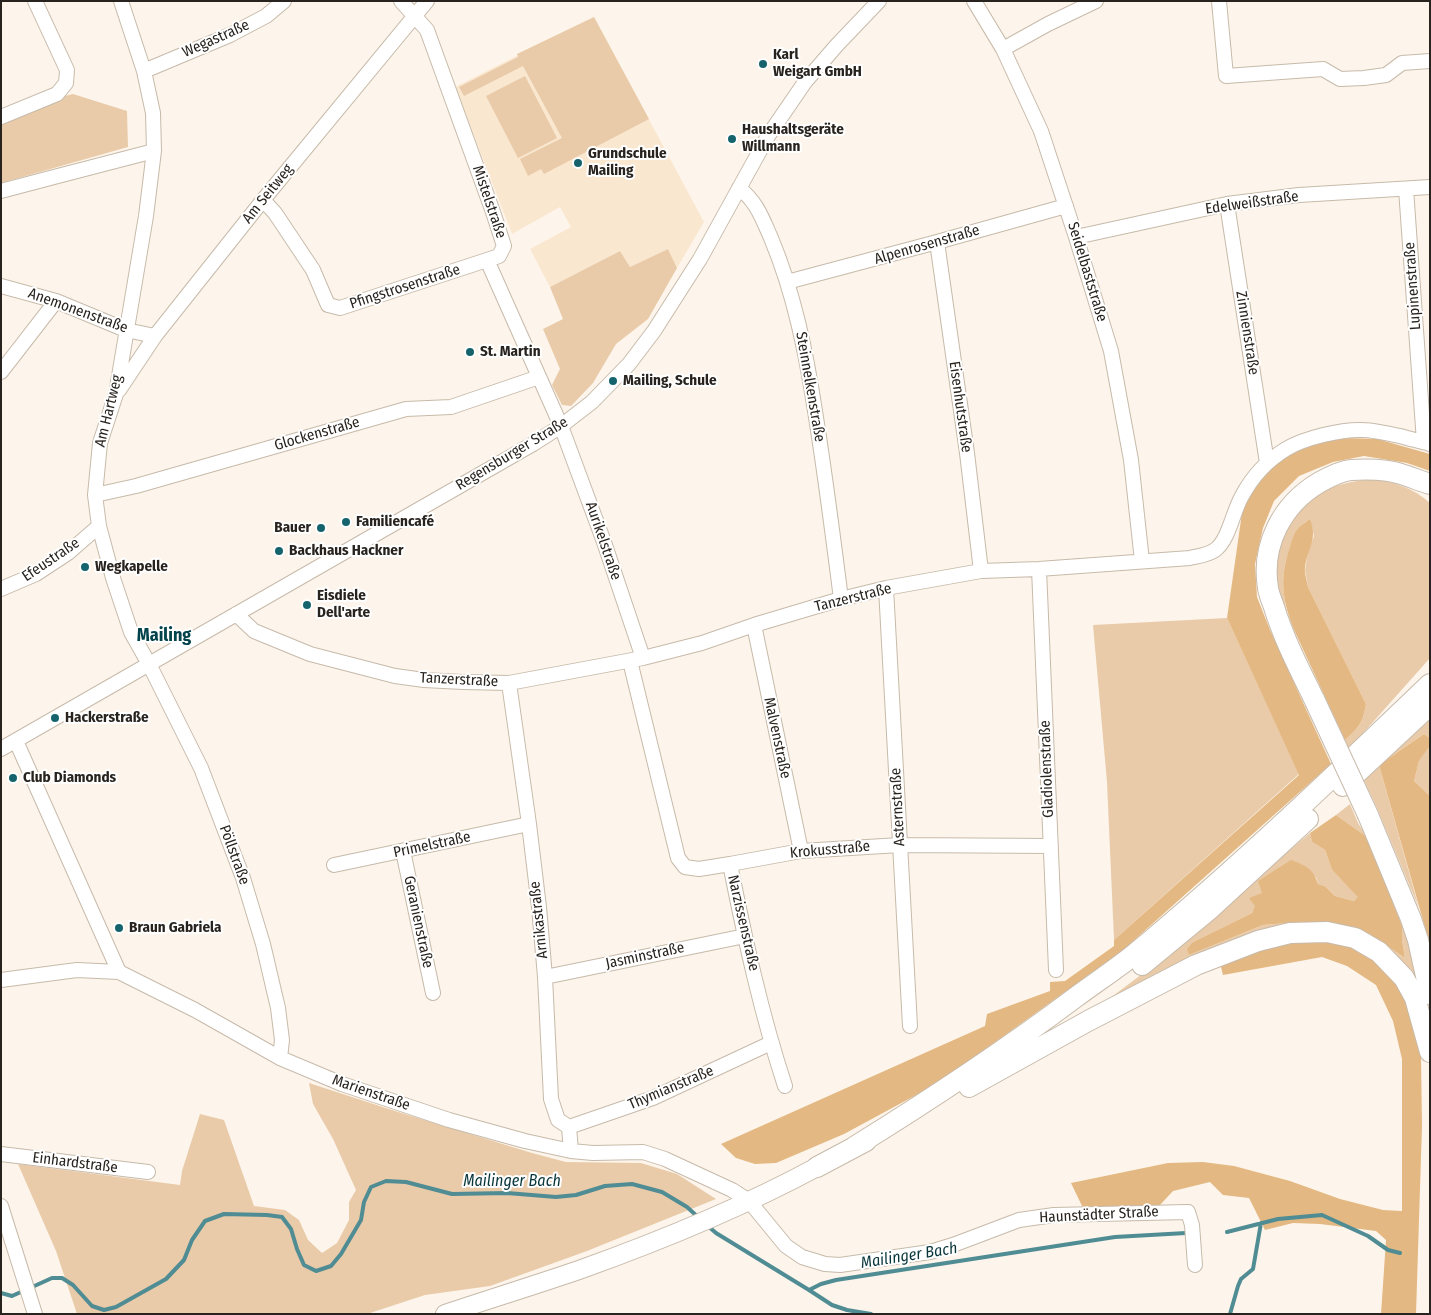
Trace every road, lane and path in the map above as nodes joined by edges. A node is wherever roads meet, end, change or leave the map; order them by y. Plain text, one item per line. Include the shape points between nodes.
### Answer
1 (35, 1) edge
2 (120, 1) edge
3 (263, 1) edge
4 (284, 1) edge
5 (401, 1) edge
6 (428, 1) edge
7 (974, 1) edge
8 (1096, 1) edge
9 (1219, 1) edge
10 (876, 2) edge
11 (266, 16) junction
12 (414, 17) junction
13 (1003, 49) junction
14 (1430, 61) edge
15 (144, 71) junction
16 (1, 117) edge
17 (154, 151) junction
18 (739, 188) junction
19 (1430, 188) edge
20 (1406, 189) junction
21 (1, 191) edge
22 (263, 200) junction
23 (1227, 204) junction
24 (1066, 206) junction
25 (1076, 236) junction
26 (937, 242) junction
27 (487, 260) junction
28 (787, 282) junction
29 (1, 286) edge
30 (56, 301) junction
31 (126, 330) junction
32 (155, 336) junction
33 (1, 372) edge
34 (539, 377) junction
35 (116, 394) junction
36 (561, 426) junction
37 (1427, 443) edge
38 (1268, 463) junction
39 (1425, 485) edge
40 (95, 494) junction
41 (99, 526) junction
42 (1142, 561) junction
43 (1039, 569) junction
44 (981, 571) junction
45 (886, 588) junction
46 (1, 590) edge
47 (841, 599) junction
48 (236, 614) junction
49 (754, 625) junction
50 (636, 660) junction
51 (149, 664) junction
52 (1430, 674) edge
53 (508, 683) junction
54 (1430, 684) edge
55 (1408, 704) junction
56 (1430, 706) edge
57 (16, 741) junction
58 (1, 749) edge
59 (529, 824) junction
60 (900, 845) junction
61 (1051, 846) junction
62 (403, 851) junction
63 (800, 851) junction
64 (730, 864) junction
65 (334, 865) dead end
66 (745, 936) junction
67 (1056, 970) dead end
68 (119, 972) junction
69 (545, 977) junction
70 (1, 980) edge
71 (433, 992) dead end
72 (1430, 994) edge
73 (910, 1026) dead end
74 (771, 1043) junction
75 (1430, 1052) edge
76 (280, 1058) junction
77 (978, 1083) junction
78 (785, 1086) dead end
79 (569, 1127) junction
80 (854, 1147) junction
81 (571, 1151) junction
82 (1, 1154) edge
83 (817, 1167) joint
84 (148, 1172) dead end
85 (748, 1201) junction
86 (1, 1206) edge
87 (1195, 1265) dead end
88 (35, 1312) edge
89 (445, 1314) edge

1 - 16 street via 67,70 66,83 57,94
2 - 15 street, Am Hartweg
3 - 11 street
4 - 11 street, Wegastraße
5 - 12 street, Mistelstraße
6 - 12 street, Am Seitweg
7 - 13 street, Seidelbaststraße
8 - 13 street
9 - 14 street via 1226,76 1323,69 1340,79 1364,78 1386,75 1402,63
10 - 18 street, Regensburger Straße via 805,82 768,136
11 - 15 street, Wegastraße via 230,35
12 - 22 street, Am Seitweg
12 - 27 street, Mistelstraße via 427,30 504,246 499,256
13 - 24 street, Seidelbaststraße via 1041,131
15 - 17 street, Am Hartweg via 153,113
17 - 21 street
17 - 31 street, Am Hartweg
18 - 28 street, Steinnelkenstraße via 757,207
18 - 36 street, Regensburger Straße via 700,259 654,331 629,364 592,402
19 - 20 street, Edelweißstraße
20 - 23 street, Edelweißstraße via 1300,195
20 - 37 street, Lupinenstraße
22 - 27 street, Pfingstrosenstraße via 313,270 328,306 340,308
22 - 32 street, Am Seitweg
23 - 25 street, Edelweißstraße
23 - 38 street, Zinnienstraße
24 - 25 street, Seidelbaststraße
24 - 26 street, Alpenrosenstraße
25 - 42 street, Seidelbaststraße via 1111,351 1131,460
26 - 28 street, Alpenrosenstraße
26 - 44 street, Eisenhutstraße
27 - 34 street, Mistelstraße
28 - 47 street, Steinnelkenstraße via 806,353
29 - 30 street, Anemonenstraße
30 - 31 street, Anemonenstraße
30 - 33 street
31 - 32 street, Anemonenstraße
31 - 35 street, Am Hartweg
32 - 35 street, Am Seitweg
34 - 36 street, Mistelstraße
34 - 40 street, Glockenstraße via 451,407 406,409 136,486
35 - 40 street, Am Hartweg via 100,443
36 - 48 street, Regensburger Straße
36 - 50 street, Aurikelstraße via 604,542
37 - 38 street, Tanzerstraße via 1387,433 1343,431 1287,448
38 - 42 street, Tanzerstraße via 1241,496 1225,538 1216,549 1190,558
39 - 72 highway, bridge via 1399,473 1350,470 1338,473 1300,496 1279,522 1270,540 1266,562 1268,589 1281,631 1368,815 1411,919
40 - 41 street, Am Hartweg
41 - 46 street, Efeustraße via 68,553 36,574
41 - 51 street, Am Hartweg via 130,632
42 - 43 street, Tanzerstraße
43 - 44 street, Tanzerstraße
43 - 61 street, Gladiolenstraße
44 - 45 street, Tanzerstraße
45 - 47 street, Tanzerstraße
45 - 60 street, Asternstraße
47 - 49 street, Tanzerstraße
48 - 51 street, Regensburger Straße
48 - 53 street, Tanzerstraße via 254,631 310,654 396,676
49 - 50 street, Tanzerstraße
49 - 63 street, Malvenstraße
50 - 53 street, Tanzerstraße
50 - 64 street, Narzissenstraße via 678,858 685,866 699,868
51 - 57 street, Regensburger Straße
51 - 76 street, Pöllstraße via 201,768 243,878 278,1008 282,1040
52 - 55 highway
53 - 59 street, Arnikastraße
54 - 55 highway
55 - 80 highway via 1313,796 1136,953 973,1071
56 - 77 highway via 1210,909 1066,1022
57 - 58 street, Regensburger Straße
57 - 68 street
59 - 62 street, Primelstraße
59 - 69 street, Arnikastraße
60 - 61 street, Krokusstraße
60 - 63 street, Krokusstraße
60 - 73 street, Asternstraße
61 - 67 street, Gladiolenstraße
62 - 65 street, Primelstraße
62 - 71 street, Geranienstraße
63 - 64 street, Krokusstraße
64 - 66 street, Narzissenstraße
66 - 69 street, Jasminstraße
66 - 74 street, Narzissenstraße
68 - 70 street, Marienstraße via 76,970
68 - 76 street, Marienstraße
69 - 79 street, Arnikastraße via 551,1099 558,1120
74 - 78 street, Narzissenstraße
74 - 79 street, Thymianstraße via 652,1098
75 - 77 highway via 1415,998 1404,978 1379,952 1354,938 1327,932 1290,933 1258,941 1196,965
76 - 81 street, Marienstraße via 342,1084 449,1120
77 - 80 highway
79 - 81 street
80 - 83 highway
81 - 85 street, Marienstraße via 644,1152 724,1186
82 - 84 street, Einhardstraße
83 - 85 main road
85 - 87 street, Haunstädter Straße via 786,1246 802,1257 824,1264 840,1265 930,1252 1019,1220 1054,1215 1188,1212
85 - 89 main road via 579,1270
86 - 88 street

